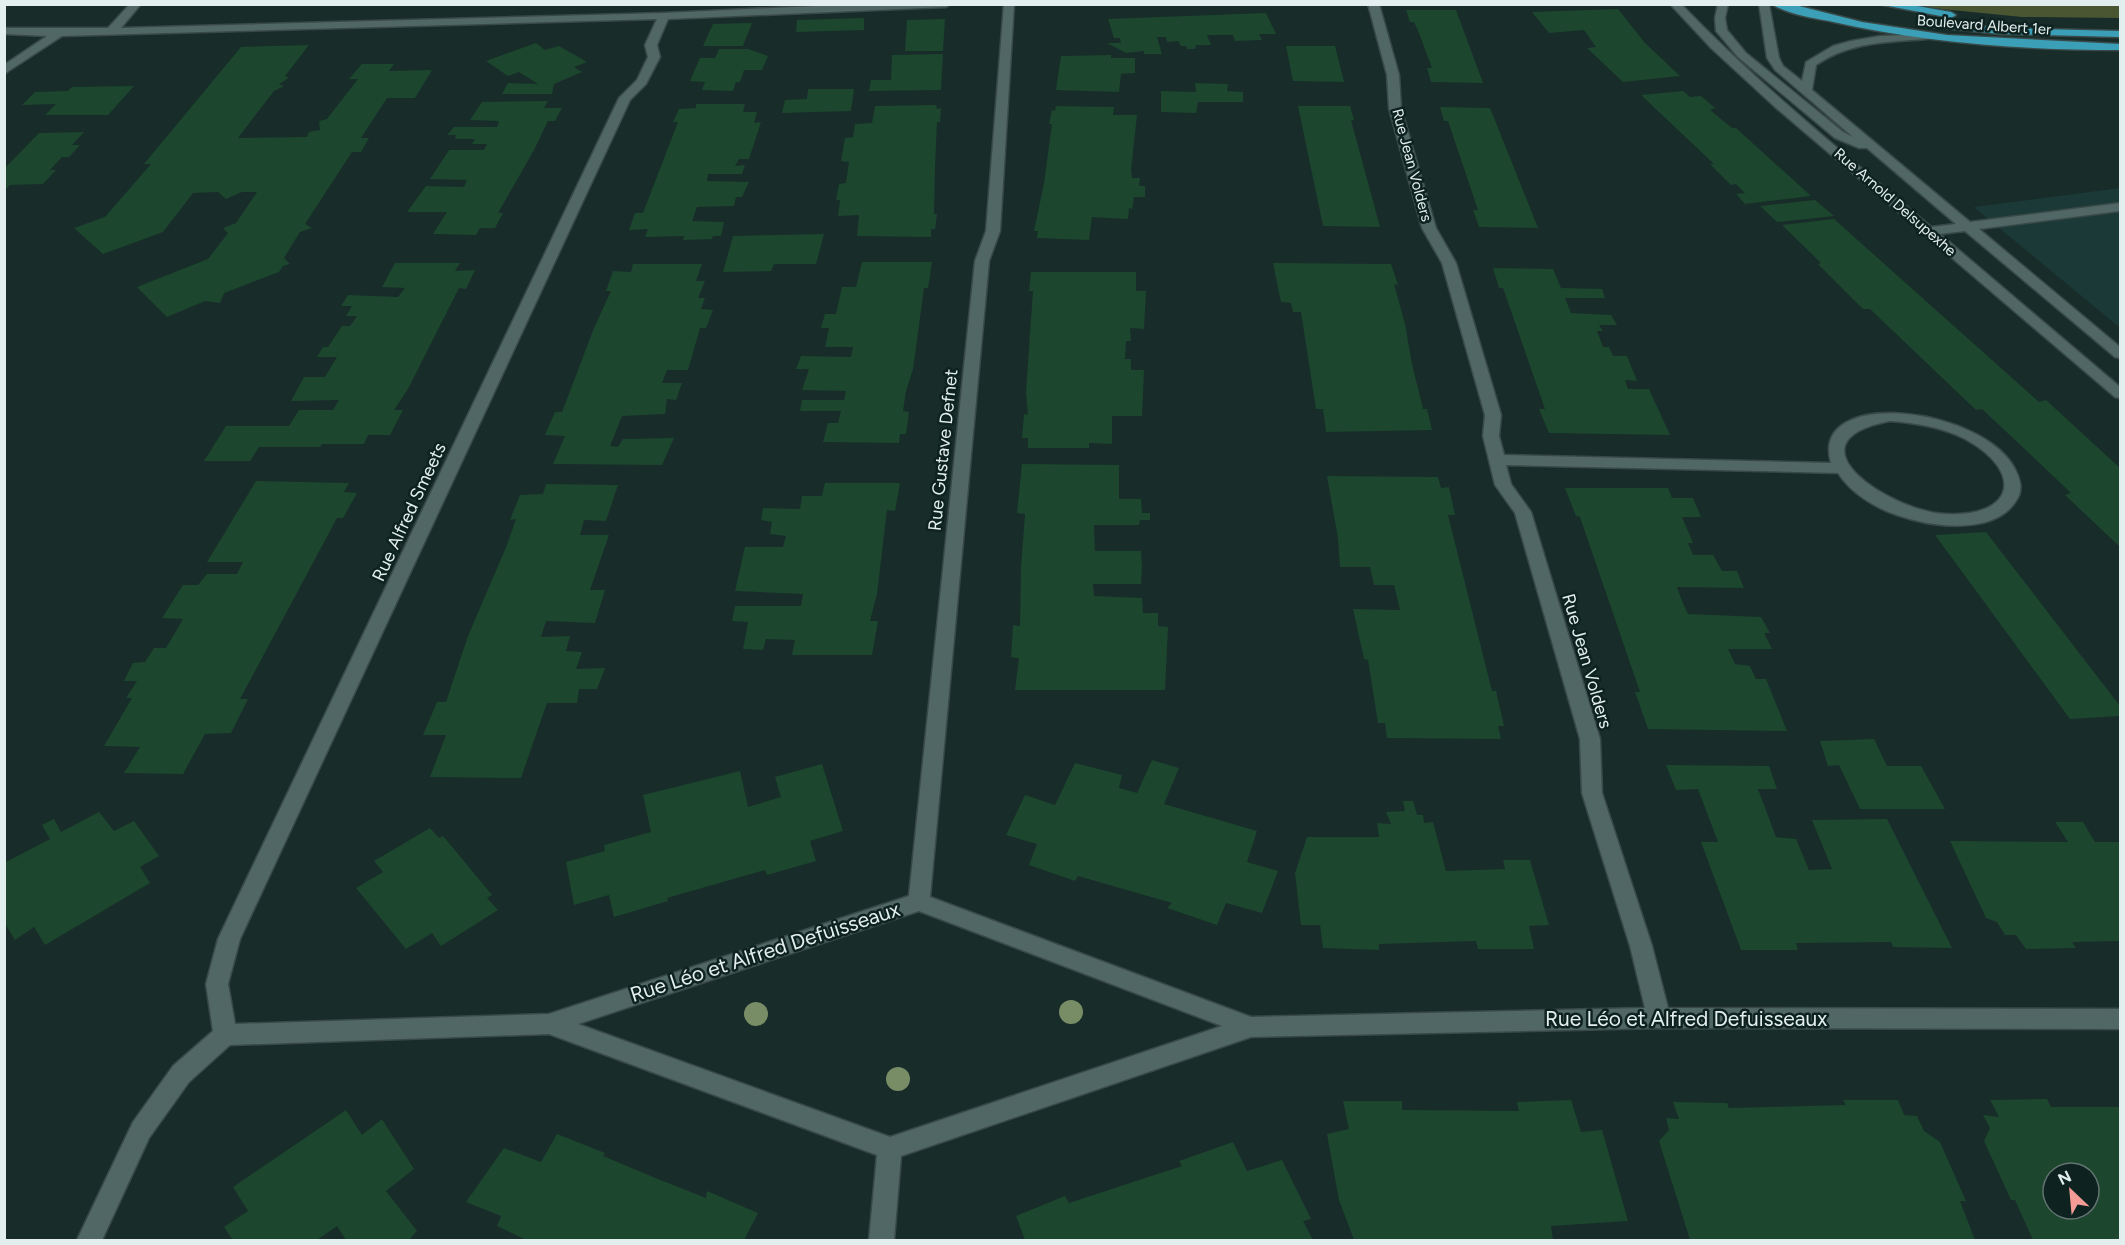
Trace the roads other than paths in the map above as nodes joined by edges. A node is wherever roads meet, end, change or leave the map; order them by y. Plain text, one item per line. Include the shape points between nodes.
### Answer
1 (136, 4) edge
2 (946, 4) edge
3 (1009, 4) edge
4 (1373, 4) edge
5 (1675, 4) edge
6 (1723, 4) edge
7 (1764, 4) edge
8 (1777, 4) edge
9 (1822, 4) edge
10 (1883, 4) edge
11 (664, 16) junction
12 (2121, 25) edge
13 (4, 31) edge
14 (111, 31) junction
15 (59, 33) junction
16 (2121, 34) edge
17 (1927, 36) junction
18 (2121, 48) edge
19 (4, 71) edge
20 (1806, 91) junction
21 (1879, 151) junction
22 (2121, 207) edge
23 (1968, 227) junction
24 (1929, 231) junction
25 (2121, 354) edge
26 (2121, 394) edge
27 (1498, 460) junction
28 (1841, 468) junction
29 (919, 902) junction
30 (1659, 1018) junction
31 (2121, 1018) edge
32 (549, 1024) junction
33 (1251, 1027) junction
34 (225, 1035) junction
35 (890, 1148) junction
36 (89, 1240) edge
37 (882, 1240) edge

1 - 14 street
2 - 11 street
3 - 29 street, Rue Gustave Defnet via 993,231 982,261
4 - 27 street, Rue Jean Volders via 1393,75 1395,108 1429,228 1449,263 1493,415 1491,436
5 - 24 street, Rue Arnold Delsupexhe via 1740,69
6 - 21 street via 1719,18 1722,31 1742,56 1839,135
7 - 20 street, Rue Arnold Delsupexhe via 1773,58
8 - 17 main road, Boulevard Albert 1er via 1870,27
9 - 16 main road, Boulevard Albert 1er via 1938,26
10 - 12 main road via 1980,19
11 - 14 street
11 - 34 street, Rue Alfred Smeets via 651,45 654,57 650,66 642,82 625,98 229,939 217,984
13 - 15 street
14 - 15 street
15 - 19 street
17 - 18 main road, Boulevard Albert 1er via 1986,43
17 - 20 street via 1845,45 1825,52 1810,64
20 - 21 street, Rue Arnold Delsupexhe
21 - 23 street, Rue Arnold Delsupexhe
22 - 23 street
23 - 24 street
23 - 25 street, Rue Arnold Delsupexhe
24 - 26 street, Rue Arnold Delsupexhe
27 - 28 street
27 - 30 street, Rue Jean Volders via 1503,485 1523,512 1590,739 1592,793 1641,946
28 - 28 street via 1858,486 1882,502 1912,514 1943,520 1972,520 1995,513 2010,502 2014,485 2007,467 1991,450 1970,436 1917,418 1867,418 1849,426 1839,437 1835,452
29 - 32 street, Rue Léo et Alfred Defuisseaux
29 - 33 street, Rue Léo et Alfred Defuisseaux
30 - 31 street, Rue Léo et Alfred Defuisseaux
30 - 33 street, Rue Léo et Alfred Defuisseaux
32 - 34 street, Rue Léo et Alfred Defuisseaux
32 - 35 street, Rue Léo et Alfred Defuisseaux
33 - 35 street, Rue Léo et Alfred Defuisseaux
34 - 36 street via 181,1074 141,1130
35 - 37 street

